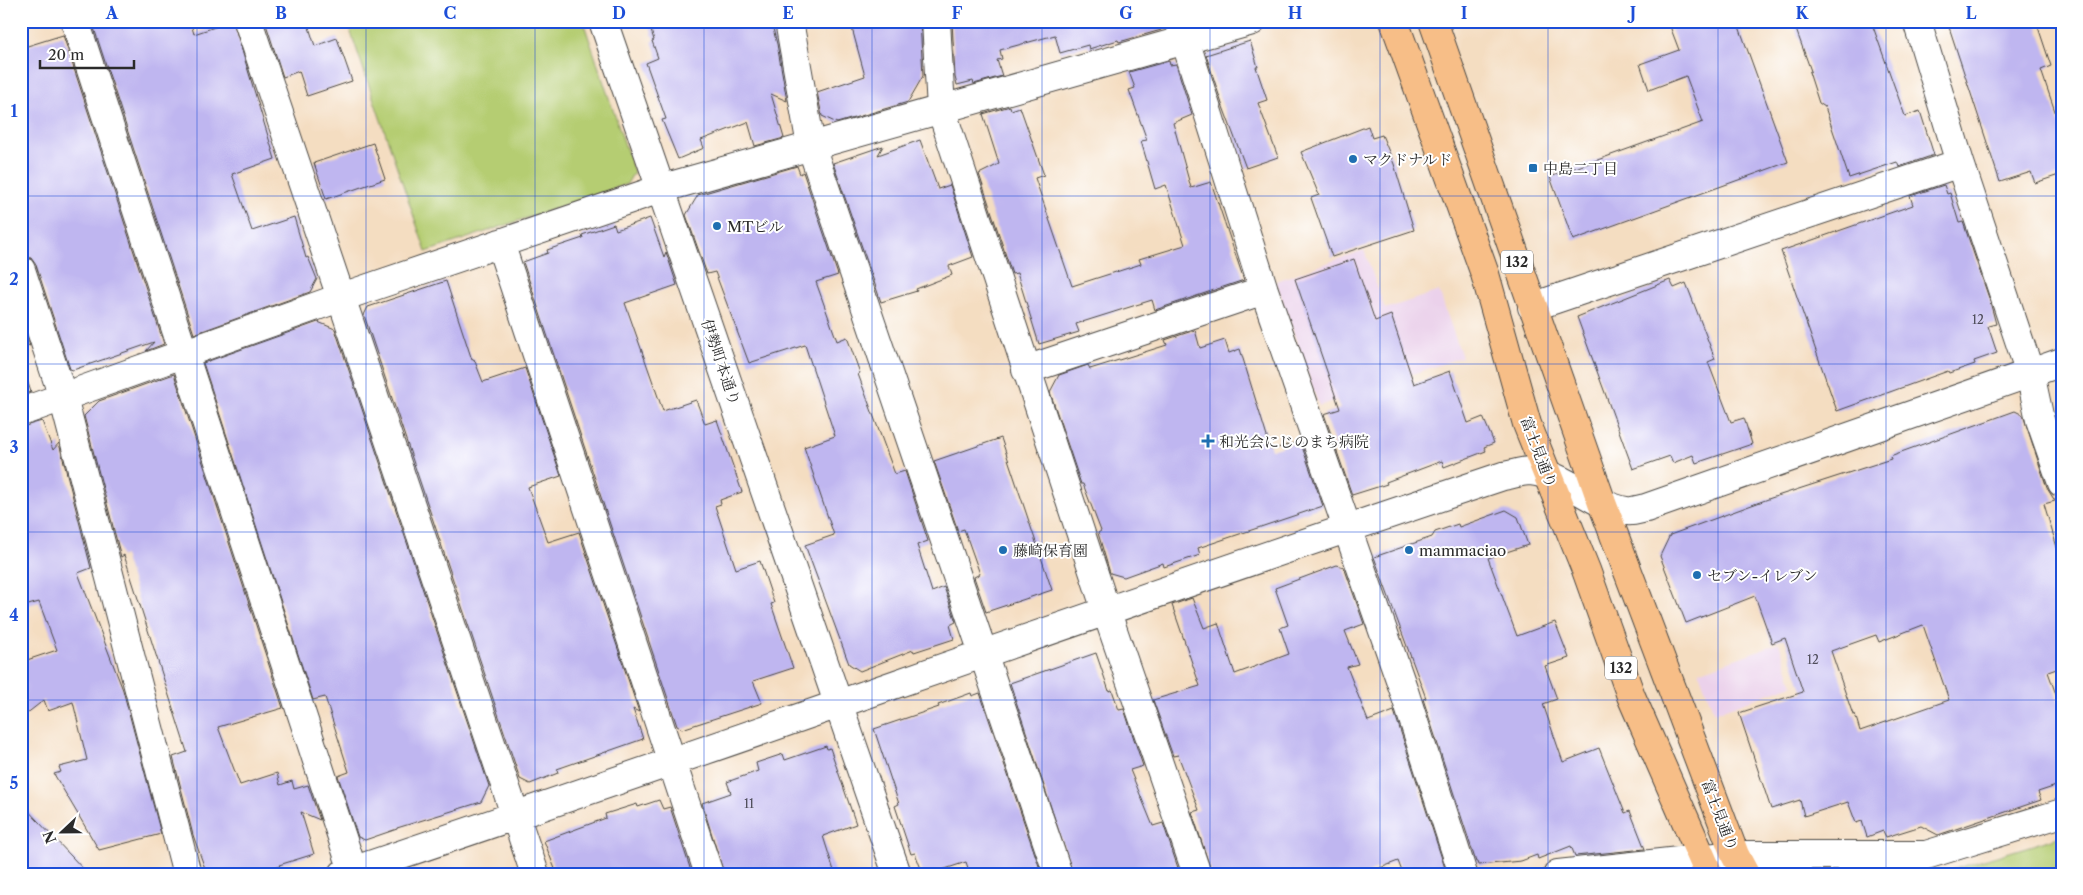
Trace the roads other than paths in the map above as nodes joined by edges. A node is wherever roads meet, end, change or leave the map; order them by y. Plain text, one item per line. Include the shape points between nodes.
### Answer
1 (75, 21) edge
2 (248, 21) edge
3 (603, 21) edge
4 (789, 21) edge
5 (936, 21) edge
6 (1252, 21) edge
7 (1394, 21) edge
8 (1433, 21) edge
9 (1917, 21) edge
10 (1182, 31) edge
11 (941, 109) junction
12 (810, 146) junction
13 (1960, 163) junction
14 (660, 189) junction
15 (500, 243) junction
16 (21, 270) edge
17 (1264, 290) junction
18 (342, 297) junction
19 (1532, 307) junction
20 (184, 354) junction
21 (2062, 362) edge
22 (1026, 370) junction
23 (2030, 373) junction
24 (63, 397) junction
25 (21, 412) edge
26 (1548, 476) junction
27 (2062, 483) edge
28 (1602, 503) junction
29 (1347, 528) junction
30 (1106, 610) junction
31 (983, 653) junction
32 (839, 703) junction
33 (671, 762) junction
34 (2062, 813) edge
35 (516, 816) junction
36 (1740, 864) edge
37 (1705, 865) edge
38 (350, 873) edge
39 (187, 874) edge
40 (536, 874) edge
41 (708, 874) edge
42 (897, 874) edge
43 (1058, 874) edge
44 (1197, 874) edge
45 (1463, 874) edge
46 (1558, 874) edge

1 - 20 street
2 - 18 street
3 - 14 street, 伊勢町本通り
4 - 12 street
5 - 11 street
6 - 10 street
7 - 26 highway, 富士見通り / 132 via 1485,274 1527,424
8 - 19 highway, 富士見通り / 132
9 - 13 street
10 - 11 street
10 - 17 street
11 - 12 street
11 - 22 street
12 - 14 street
12 - 31 street
13 - 19 street
13 - 23 street
14 - 15 street
14 - 32 street, 伊勢町本通り
15 - 18 street
15 - 33 street
16 - 24 street
17 - 22 street
17 - 29 street
18 - 20 street
18 - 35 street
19 - 28 highway, 富士見通り / 132
20 - 24 street
20 - 38 street
21 - 23 street
22 - 30 street
23 - 27 street via 2040,420
23 - 28 street via 1646,508 1628,512
24 - 25 street
24 - 39 street
26 - 28 street via 1579,488
26 - 29 street via 1530,471 1503,476
26 - 37 highway, 富士見通り / 132 via 1631,696
28 - 36 highway, 富士見通り / 132
29 - 30 street
29 - 45 street
30 - 31 street
30 - 44 street
31 - 32 street
31 - 43 street
32 - 33 street
32 - 42 street, 伊勢町本通り
33 - 35 street
33 - 41 street
34 - 36 street via 1926,856
35 - 38 street
35 - 40 street
36 - 37 street
37 - 46 street

